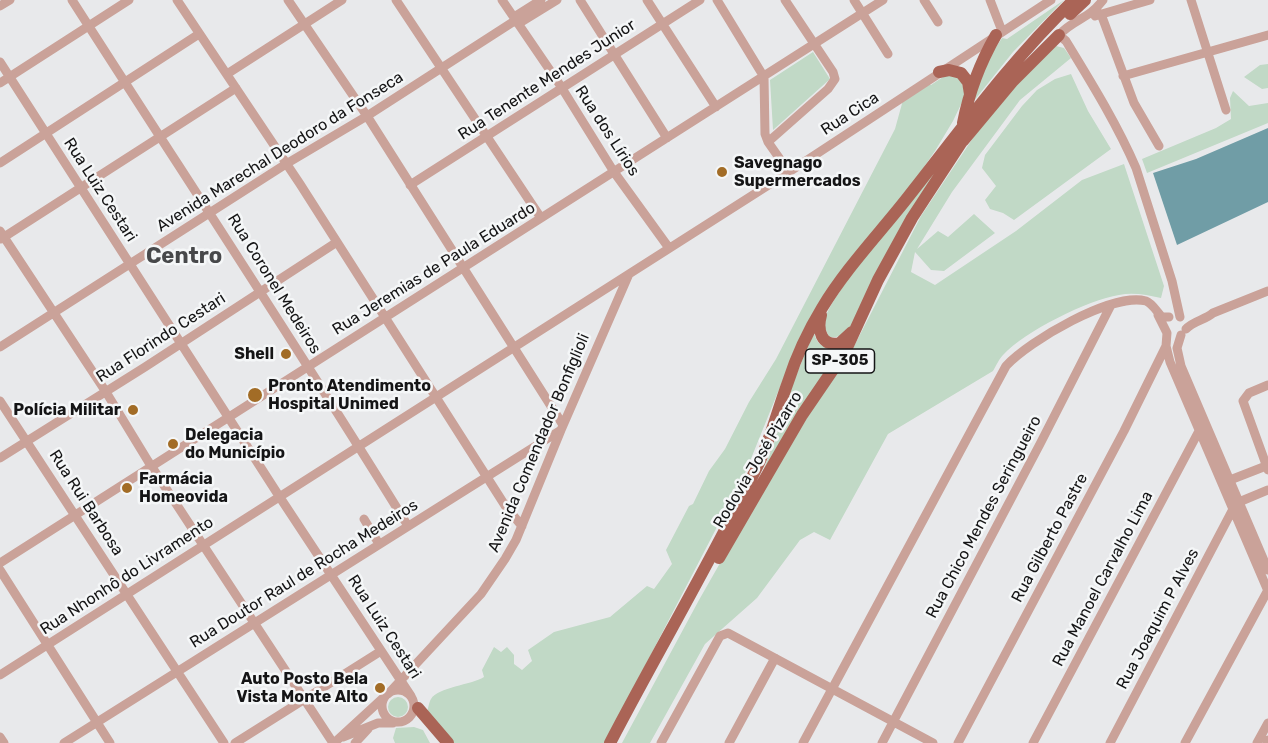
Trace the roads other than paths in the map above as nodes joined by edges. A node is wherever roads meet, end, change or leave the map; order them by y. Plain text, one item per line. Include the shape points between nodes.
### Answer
1 (10, 0) edge
2 (72, 0) edge
3 (129, 0) edge
4 (177, 0) edge
5 (288, 0) edge
6 (342, 0) edge
7 (396, 0) edge
8 (502, 0) edge
9 (541, 0) edge
10 (557, 0) edge
11 (580, 0) edge
12 (647, 0) edge
13 (700, 0) edge
14 (717, 0) edge
15 (785, 0) edge
16 (854, 0) edge
17 (883, 0) edge
18 (924, 0) edge
19 (990, 0) edge
20 (1051, 0) edge
21 (1074, 0) edge
22 (1085, 0) edge
23 (1150, 0) edge
24 (1191, 0) edge
25 (1128, 2) edge
26 (0, 6) edge
27 (1100, 7) edge
28 (862, 13) junction
29 (516, 20) junction
30 (938, 22) dead end
31 (663, 23) junction
32 (304, 24) junction
33 (89, 26) junction
34 (999, 33) junction
35 (199, 34) junction
36 (1059, 35) junction
37 (1268, 35) edge
38 (814, 44) junction
39 (1209, 52) junction
40 (615, 54) junction
41 (888, 54) dead end
42 (0, 62) edge
43 (442, 68) junction
44 (939, 72) junction
45 (227, 74) junction
46 (1123, 76) junction
47 (10, 77) junction
48 (764, 77) junction
49 (125, 82) junction
50 (0, 83) edge
51 (236, 88) junction
52 (562, 88) junction
53 (970, 96) junction
54 (716, 107) junction
55 (1226, 110) dead end
56 (367, 116) junction
57 (46, 133) junction
58 (486, 136) junction
59 (959, 136) junction
60 (159, 137) junction
61 (667, 138) junction
62 (768, 142) junction
63 (1159, 146) dead end
64 (0, 163) edge
65 (286, 164) junction
66 (614, 172) junction
67 (789, 172) junction
68 (410, 185) junction
69 (81, 187) junction
70 (210, 212) junction
71 (541, 218) junction
72 (1, 236) edge
73 (337, 242) junction
74 (669, 248) junction
75 (130, 263) junction
76 (463, 268) junction
77 (629, 274) junction
78 (619, 280) junction
79 (261, 291) junction
80 (1268, 291) edge
81 (1111, 304) junction
82 (615, 305) junction
83 (823, 308) junction
84 (53, 313) junction
85 (384, 318) junction
86 (861, 320) junction
87 (1175, 324) junction
88 (182, 343) junction
89 (1166, 346) junction
90 (0, 347) edge
91 (513, 348) junction
92 (308, 367) junction
93 (1268, 385) edge
94 (106, 392) junction
95 (435, 397) junction
96 (0, 401) edge
97 (229, 417) junction
98 (562, 428) junction
99 (1200, 429) junction
100 (27, 441) junction
101 (358, 446) junction
102 (0, 458) edge
103 (151, 466) junction
104 (1267, 468) edge
105 (487, 476) junction
106 (1230, 480) junction
107 (1268, 490) edge
108 (279, 496) junction
109 (1236, 506) junction
110 (75, 515) junction
111 (364, 519) dead end
112 (408, 526) junction
113 (522, 526) junction
114 (379, 544) junction
115 (203, 545) junction
116 (0, 563) edge
117 (0, 570) edge
118 (1268, 570) edge
119 (331, 574) junction
120 (1268, 590) edge
121 (127, 594) junction
122 (254, 623) junction
123 (48, 644) junction
124 (381, 651) junction
125 (775, 658) junction
126 (178, 671) junction
127 (0, 675) edge
128 (401, 680) junction
129 (832, 688) junction
130 (386, 695) junction
131 (304, 699) junction
132 (414, 701) junction
133 (97, 722) junction
134 (399, 722) junction
135 (893, 722) junction
136 (1268, 723) edge
137 (428, 725) junction
138 (370, 726) junction
139 (0, 737) edge
140 (335, 742) edge
141 (4, 743) edge
142 (64, 743) edge
143 (110, 743) edge
144 (224, 743) edge
145 (235, 743) edge
146 (356, 743) edge
147 (439, 743) edge
148 (448, 743) edge
149 (610, 743) edge
150 (617, 743) edge
151 (662, 743) edge
152 (729, 743) edge
153 (803, 743) edge
154 (882, 743) edge
155 (933, 743) edge
156 (958, 743) edge
157 (1033, 743) edge
158 (1110, 743) edge
159 (1185, 743) edge
160 (1257, 743) edge

1 - 26 street
2 - 33 street, Rua Coronel Medeiros
3 - 33 street
4 - 35 street
5 - 32 street
6 - 32 street
7 - 43 street
8 - 29 street, Rua dos Lírios
9 - 29 street, Avenida Marechal Deodoro da Fonseca
10 - 29 street, Avenida Marechal Deodoro da Fonseca
11 - 40 street
12 - 31 street
13 - 31 street, Rua Tenente Mendes Junior
14 - 48 street
15 - 38 street
16 - 28 street
17 - 28 street, Rua Jeremias de Paula Eduardo
18 - 30 street
19 - 34 street
20 - 34 street, Rua Cica
21 - 59 main road, Rodovia José Pizarro via 1028,48
22 - 59 main road, Rodovia José Pizarro / SP-305
23 - 25 street
24 - 39 street
25 - 27 street
27 - 36 street via 1071,23
27 - 46 street
28 - 38 street, Rua Jeremias de Paula Eduardo
28 - 41 street
29 - 43 street, Avenida Marechal Deodoro da Fonseca
29 - 52 street, Rua dos Lírios
31 - 40 street, Rua Tenente Mendes Junior
31 - 54 street
32 - 45 street
32 - 56 street
33 - 47 street
33 - 49 street, Rua Coronel Medeiros
34 - 44 street, Rua Cica
34 - 53 main road via 981,62
35 - 45 street
35 - 49 street
36 - 59 main road
36 - 87 street via 1128,150 1178,306
37 - 39 street
38 - 48 street, Rua Jeremias de Paula Eduardo
38 - 62 street via 835,79
39 - 46 street
39 - 55 street
40 - 52 street, Rua Tenente Mendes Junior
40 - 61 street
42 - 47 street, Rua Luiz Cestari
43 - 56 street, Avenida Marechal Deodoro da Fonseca
43 - 58 street
44 - 53 main road via 962,73
44 - 67 street, Rua Cica
45 - 51 street
46 - 63 street
47 - 50 street
47 - 57 street, Rua Luiz Cestari
48 - 54 street, Rua Jeremias de Paula Eduardo
48 - 62 street
49 - 57 street
49 - 60 street, Rua Coronel Medeiros
51 - 60 street
51 - 65 street
52 - 58 street, Rua Tenente Mendes Junior
52 - 66 street, Rua dos Lírios
53 - 59 main road
54 - 61 street, Rua Jeremias de Paula Eduardo
56 - 65 street, Avenida Marechal Deodoro da Fonseca
56 - 68 street
57 - 64 street
57 - 69 street, Rua Luiz Cestari
58 - 68 street, Rua Tenente Mendes Junior
58 - 71 street
59 - 83 main road, Rodovia José Pizarro / SP-305 via 847,271
59 - 86 main road, Rodovia José Pizarro / SP-305 via 878,280
60 - 69 street
60 - 70 street, Rua Coronel Medeiros
61 - 66 street, Rua Jeremias de Paula Eduardo
62 - 67 street
65 - 70 street, Avenida Marechal Deodoro da Fonseca
65 - 73 street
66 - 71 street, Rua Jeremias de Paula Eduardo
66 - 74 street, Rua dos Lírios
67 - 74 street, Rua Cica
68 - 76 street
69 - 72 street
69 - 75 street, Rua Luiz Cestari
70 - 75 street, Avenida Marechal Deodoro da Fonseca
70 - 79 street, Rua Coronel Medeiros
71 - 76 street, Rua Jeremias de Paula Eduardo
72 - 84 street
73 - 79 street, Rua Florindo Cestari
73 - 85 street
74 - 77 street, Rua Cica
75 - 84 street, Avenida Marechal Deodoro da Fonseca
75 - 88 street, Rua Luiz Cestari
76 - 85 street, Rua Jeremias de Paula Eduardo
76 - 91 street
77 - 78 street, Rua Cica
77 - 82 street, Avenida Comendador Bonfiglioli
78 - 82 street via 622,284
78 - 91 street, Rua Cica
79 - 88 street, Rua Florindo Cestari
79 - 92 street, Rua Coronel Medeiros
80 - 87 street
81 - 87 street via 1146,301
81 - 129 street via 1049,333 1006,366
81 - 135 street, Rua Chico Mendes Seringueiro
82 - 98 street, Avenida Comendador Bonfiglioli
83 - 86 main road via 819,330 828,343 844,340
83 - 149 main road, Rodovia José Pizarro / SP-305 via 788,381 759,462
84 - 90 street, Avenida Marechal Deodoro da Fonseca
84 - 94 street
85 - 92 street, Rua Jeremias de Paula Eduardo
85 - 95 street
86 - 150 main road, Rodovia José Pizarro / SP-305 via 680,625
87 - 89 street
87 - 106 street via 1181,366
88 - 94 street, Rua Florindo Cestari
88 - 97 street, Rua Luiz Cestari
89 - 99 street
89 - 156 street, Rua Gilberto Pastre
91 - 95 street, Rua Nhonhô do Livramento
91 - 98 street
92 - 97 street, Rua Jeremias de Paula Eduardo
92 - 101 street, Rua Coronel Medeiros
93 - 104 street via 1249,393 1243,401
94 - 100 street, Rua Florindo Cestari
94 - 103 street
95 - 101 street, Rua Nhonhô do Livramento
95 - 105 street
96 - 100 street, Rua Rui Barbosa
97 - 103 street, Rua Jeremias de Paula Eduardo
97 - 108 street, Rua Luiz Cestari
98 - 105 street, Rua Doutor Raul de Rocha Medeiros
98 - 113 street, Avenida Comendador Bonfiglioli
99 - 109 street
99 - 157 street, Rua Manoel Carvalho Lima
100 - 102 street, Rua Florindo Cestari
100 - 110 street, Rua Rui Barbosa
101 - 108 street, Rua Nhonhô do Livramento
101 - 112 street, Rua Coronel Medeiros
103 - 110 street, Rua Jeremias de Paula Eduardo
103 - 115 street
104 - 106 street
105 - 112 street, Rua Doutor Raul de Rocha Medeiros
105 - 113 street
106 - 109 street
107 - 109 street
108 - 115 street, Rua Nhonhô do Livramento
108 - 119 street, Rua Luiz Cestari
109 - 118 street
109 - 120 street
109 - 158 street, Rua Joaquim P Alves
110 - 116 street, Rua Jeremias de Paula Eduardo
110 - 121 street, Rua Rui Barbosa
111 - 114 street
112 - 114 street, Rua Doutor Raul de Rocha Medeiros
113 - 128 street, Avenida Comendador Bonfiglioli via 481,594
114 - 119 street, Rua Doutor Raul de Rocha Medeiros
115 - 121 street, Rua Nhonhô do Livramento
115 - 122 street
117 - 123 street
119 - 122 street, Rua Doutor Raul de Rocha Medeiros
119 - 124 street, Rua Luiz Cestari
120 - 159 street
121 - 123 street, Rua Nhonhô do Livramento
121 - 126 street, Rua Rui Barbosa
122 - 126 street, Rua Doutor Raul de Rocha Medeiros
122 - 131 street
123 - 127 street, Rua Nhonhô do Livramento
123 - 133 street
124 - 128 street, Rua Luiz Cestari
124 - 131 street
125 - 129 street
125 - 151 street via 732,634 723,634
125 - 152 street
126 - 133 street, Rua Doutor Raul de Rocha Medeiros
126 - 144 street, Rua Rui Barbosa
128 - 130 street, Avenida Comendador Bonfiglioli
128 - 132 street, Rua Luiz Cestari
129 - 135 street
129 - 153 street
130 - 132 street via 397,690 407,692
130 - 134 street via 382,712 388,720
130 - 140 street, Avenida Comendador Bonfiglioli
131 - 140 street
131 - 145 street
132 - 134 street via 413,714
132 - 137 street, Rua Luiz Cestari
132 - 148 main road
133 - 142 street, Rua Doutor Raul de Rocha Medeiros
133 - 143 street
134 - 137 street via 415,720
134 - 138 street
135 - 154 street, Rua Chico Mendes Seringueiro
135 - 155 street
136 - 160 street
137 - 147 main road
138 - 140 street
138 - 146 street
139 - 141 street

